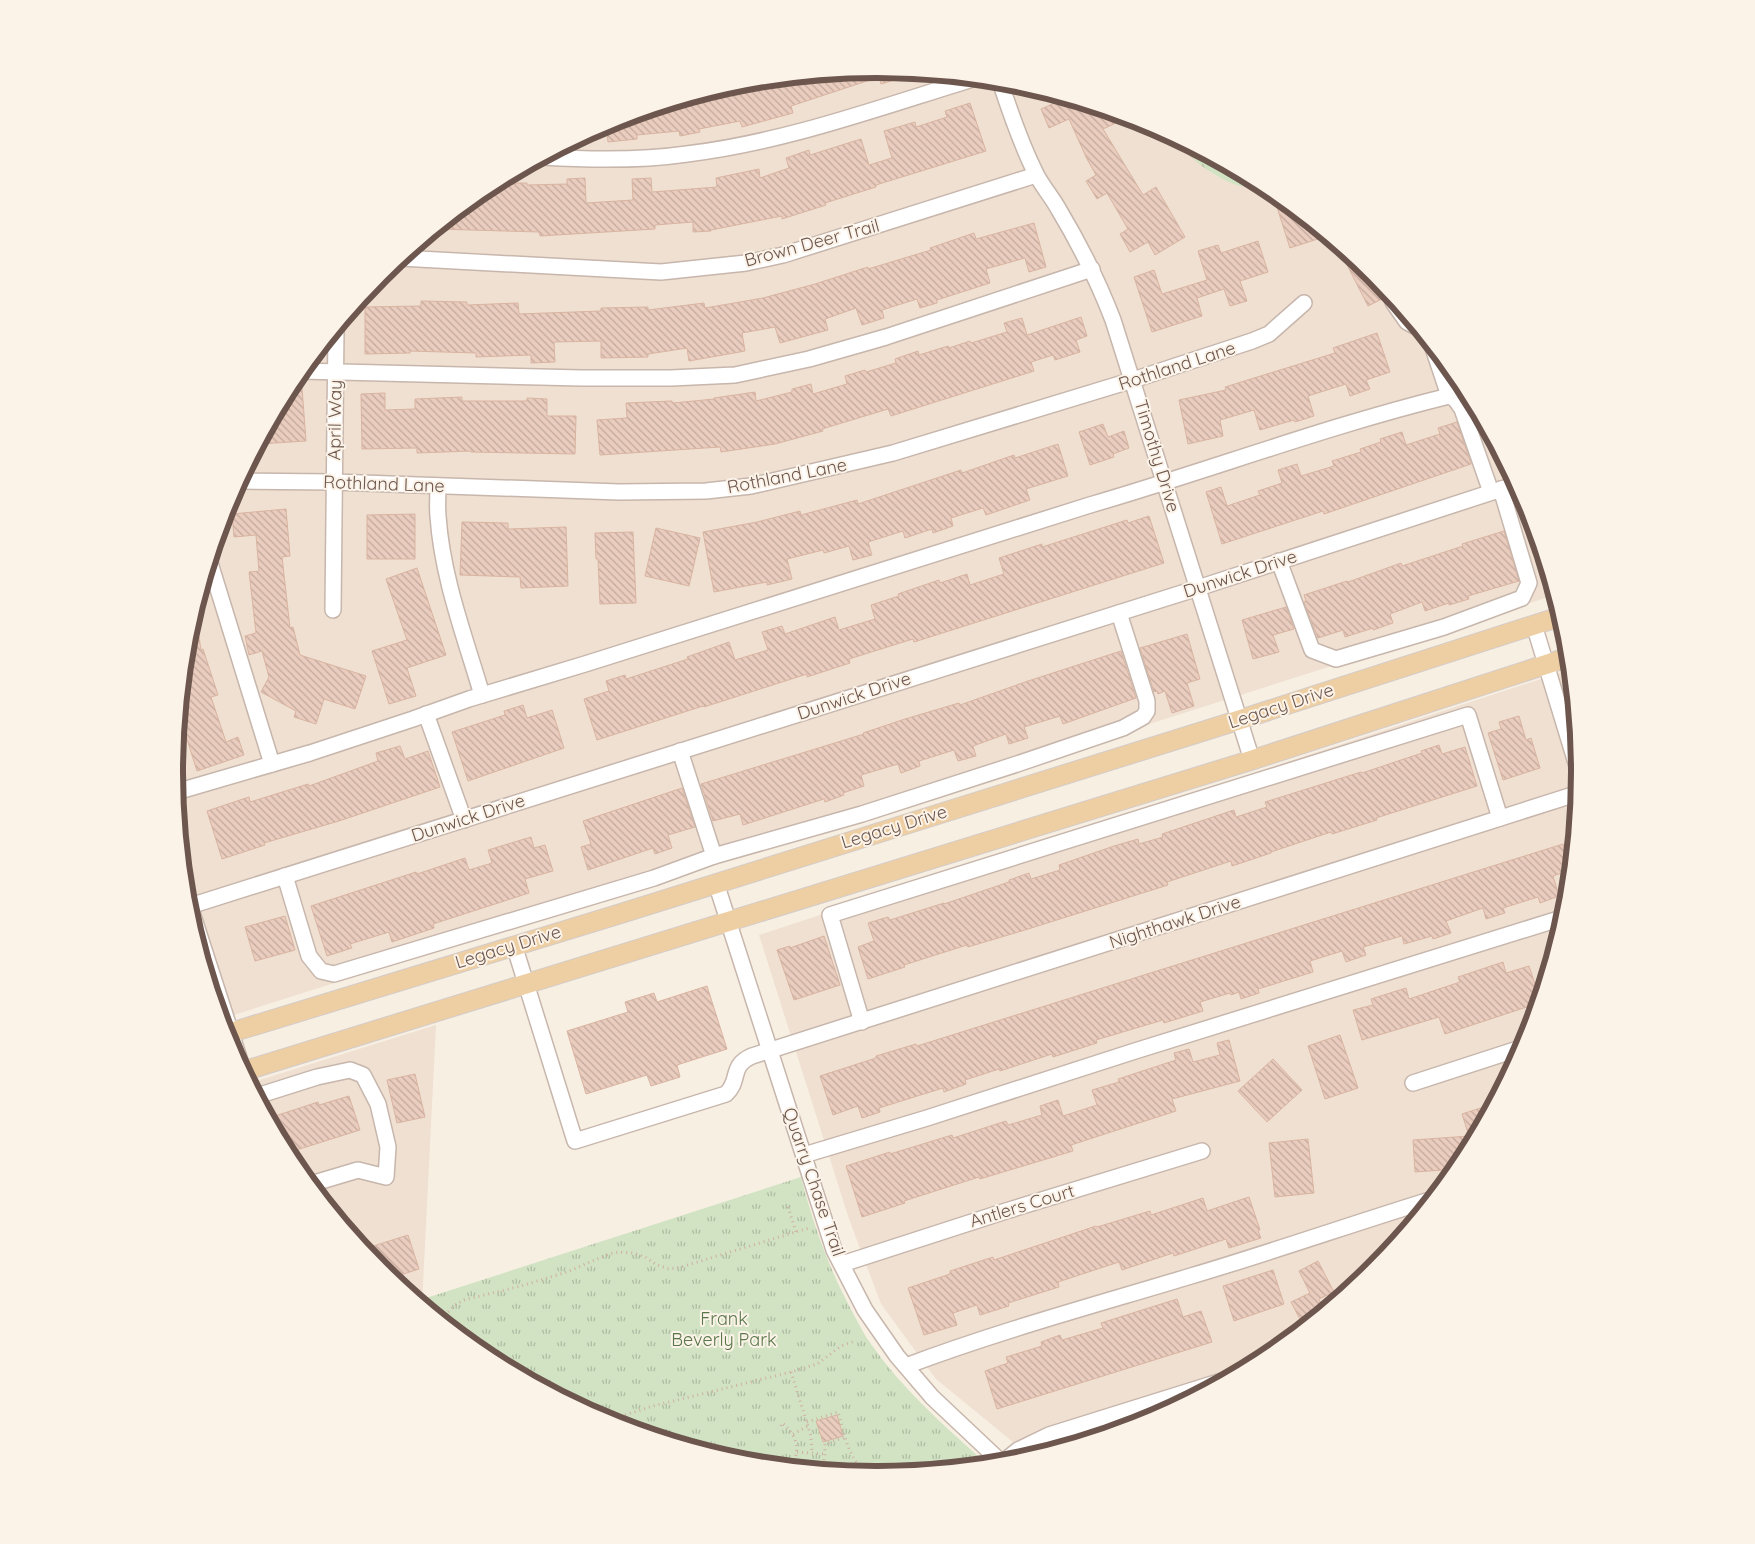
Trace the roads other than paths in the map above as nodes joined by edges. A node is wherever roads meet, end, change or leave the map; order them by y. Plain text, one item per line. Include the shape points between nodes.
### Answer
1 (962, 82) edge
2 (1003, 89) edge
3 (554, 158) edge
4 (1036, 175) junction
5 (411, 259) edge
6 (1092, 269) junction
7 (1304, 303) dead end
8 (336, 338) edge
9 (1438, 363) edge
10 (311, 371) edge
11 (335, 372) junction
12 (1133, 380) junction
13 (1449, 396) junction
14 (248, 481) edge
15 (334, 482) junction
16 (1166, 483) junction
17 (438, 486) junction
18 (1510, 486) edge
19 (1496, 490) junction
20 (1279, 561) junction
21 (213, 572) edge
22 (1198, 588) junction
23 (333, 610) dead end
24 (1119, 613) junction
25 (1554, 618) edge
26 (1534, 625) junction
27 (1563, 659) edge
28 (1545, 665) junction
29 (482, 695) junction
30 (426, 714) junction
31 (1239, 720) junction
32 (1571, 738) edge
33 (680, 751) junction
34 (1252, 760) junction
35 (272, 764) junction
36 (183, 790) edge
37 (1571, 795) edge
38 (1500, 818) junction
39 (464, 820) junction
40 (714, 856) junction
41 (285, 876) junction
42 (716, 883) junction
43 (195, 898) edge
44 (1556, 920) edge
45 (729, 921) junction
46 (514, 945) junction
47 (527, 983) junction
48 (862, 1022) junction
49 (234, 1032) edge
50 (770, 1051) junction
51 (1513, 1051) edge
52 (250, 1069) edge
53 (1413, 1083) dead end
54 (263, 1094) edge
55 (1202, 1151) dead end
56 (804, 1155) junction
57 (317, 1182) edge
58 (1422, 1203) edge
59 (842, 1264) junction
60 (906, 1366) junction
61 (1195, 1389) edge
62 (1015, 1453) edge
63 (995, 1456) edge

1 - 3 street via 829,123 710,151 636,158
2 - 4 street, Timothy Drive
4 - 5 street, Brown Deer Trail via 784,255 746,263 661,272
4 - 6 street, Timothy Drive
6 - 11 street via 886,337 809,359 735,375 592,378
6 - 12 street, Timothy Drive via 1114,320
7 - 12 street, Rothland Lane via 1269,334
8 - 11 street, April Way
9 - 13 street
10 - 11 street
11 - 15 street, April Way
12 - 16 street, Timothy Drive
12 - 17 street, Rothland Lane via 893,452 751,486 706,491 619,492
13 - 16 street via 1313,435
13 - 19 street via 1462,409
14 - 15 street, Rothland Lane
15 - 17 street, Rothland Lane
15 - 23 street, April Way
16 - 22 street, Timothy Drive
16 - 29 street
17 - 29 street via 442,549
18 - 19 street, Dunwick Drive
19 - 20 street, Dunwick Drive
19 - 20 street via 1529,583 1522,598 1444,627 1336,659 1312,650
20 - 22 street, Dunwick Drive
21 - 35 street
22 - 24 street, Dunwick Drive
22 - 31 street, Timothy Drive
24 - 33 street, Dunwick Drive
24 - 40 street via 1148,701 1143,717 1122,728 1018,764 862,814
25 - 26 main road, Legacy Drive
26 - 28 street
26 - 31 main road, Legacy Drive
27 - 28 main road
28 - 32 street
28 - 34 main road
29 - 30 street
30 - 35 street
30 - 39 street
31 - 34 street, Timothy Drive
31 - 42 main road, Legacy Drive
33 - 39 street, Dunwick Drive
33 - 40 street
34 - 45 main road
35 - 36 street
37 - 38 street, Nighthawk Drive
38 - 48 street, Nighthawk Drive
38 - 48 street via 1468,715 830,914
39 - 41 street, Dunwick Drive
40 - 41 street via 654,878 334,974 321,971 310,956
41 - 43 street, Dunwick Drive
42 - 45 street, Quarry Chase Trail
42 - 46 main road, Legacy Drive
44 - 56 street
45 - 47 main road
45 - 50 street, Quarry Chase Trail
46 - 47 street
46 - 49 main road, Legacy Drive
47 - 50 street, Nighthawk Drive via 575,1141 726,1094 745,1059
47 - 52 main road
48 - 50 street, Nighthawk Drive
50 - 56 street, Quarry Chase Trail
51 - 53 street
54 - 57 street via 350,1070 363,1075 378,1104 388,1147 386,1177 358,1170
55 - 59 street, Antlers Court
56 - 59 street, Quarry Chase Trail via 834,1250
58 - 60 street via 957,1347
59 - 60 street, Quarry Chase Trail via 865,1310
60 - 63 street, Quarry Chase Trail via 932,1397
61 - 62 street via 1049,1434

